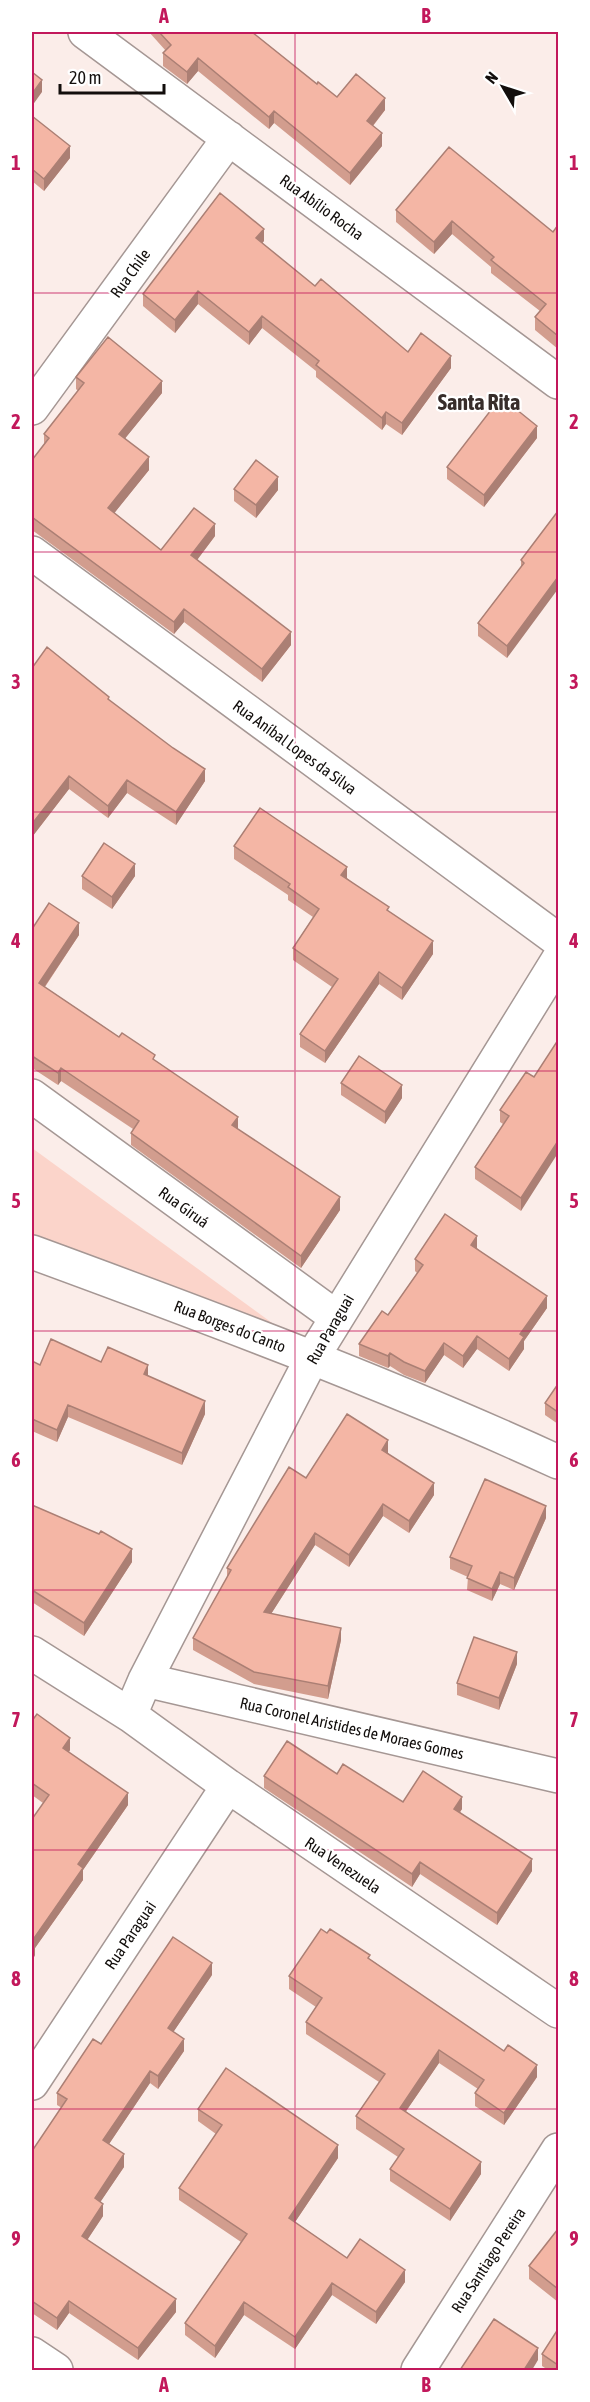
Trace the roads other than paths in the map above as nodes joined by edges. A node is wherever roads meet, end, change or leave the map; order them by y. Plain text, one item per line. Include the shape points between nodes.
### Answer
1 (85, 32) edge
2 (229, 138) junction
3 (558, 382) edge
4 (32, 408) edge
5 (32, 553) edge
6 (558, 940) edge
7 (558, 960) edge
8 (32, 1096) edge
9 (32, 1252) edge
10 (336, 1317) junction
11 (312, 1358) junction
12 (558, 1462) edge
13 (32, 1653) edge
14 (144, 1680) junction
15 (130, 1715) junction
16 (558, 1776) edge
17 (228, 1786) junction
18 (558, 2011) edge
19 (32, 2083) edge
20 (558, 2150) edge
21 (32, 2354) edge
22 (56, 2370) edge
23 (418, 2370) edge

1 - 2 street, Rua Abílio Rocha
2 - 3 street, Rua Abílio Rocha
2 - 4 street, Rua Chile
5 - 6 street, Rua Aníbal Lopes da Silva
7 - 10 street, Rua Paraguai
8 - 10 street, Rua Giruá
9 - 11 street, Rua Borges do Canto
10 - 11 street, Rua Paraguai
11 - 12 street, Rua Borges do Canto via 449,1412
11 - 14 street, Rua Paraguai
13 - 15 street
14 - 15 street, Rua Paraguai
14 - 16 street, Rua Coronel Aristides de Moraes Gomes
15 - 17 street, Rua Venezuela
17 - 18 street, Rua Venezuela
17 - 19 street, Rua Paraguai
20 - 23 street, Rua Santiago Pereira
21 - 22 street

